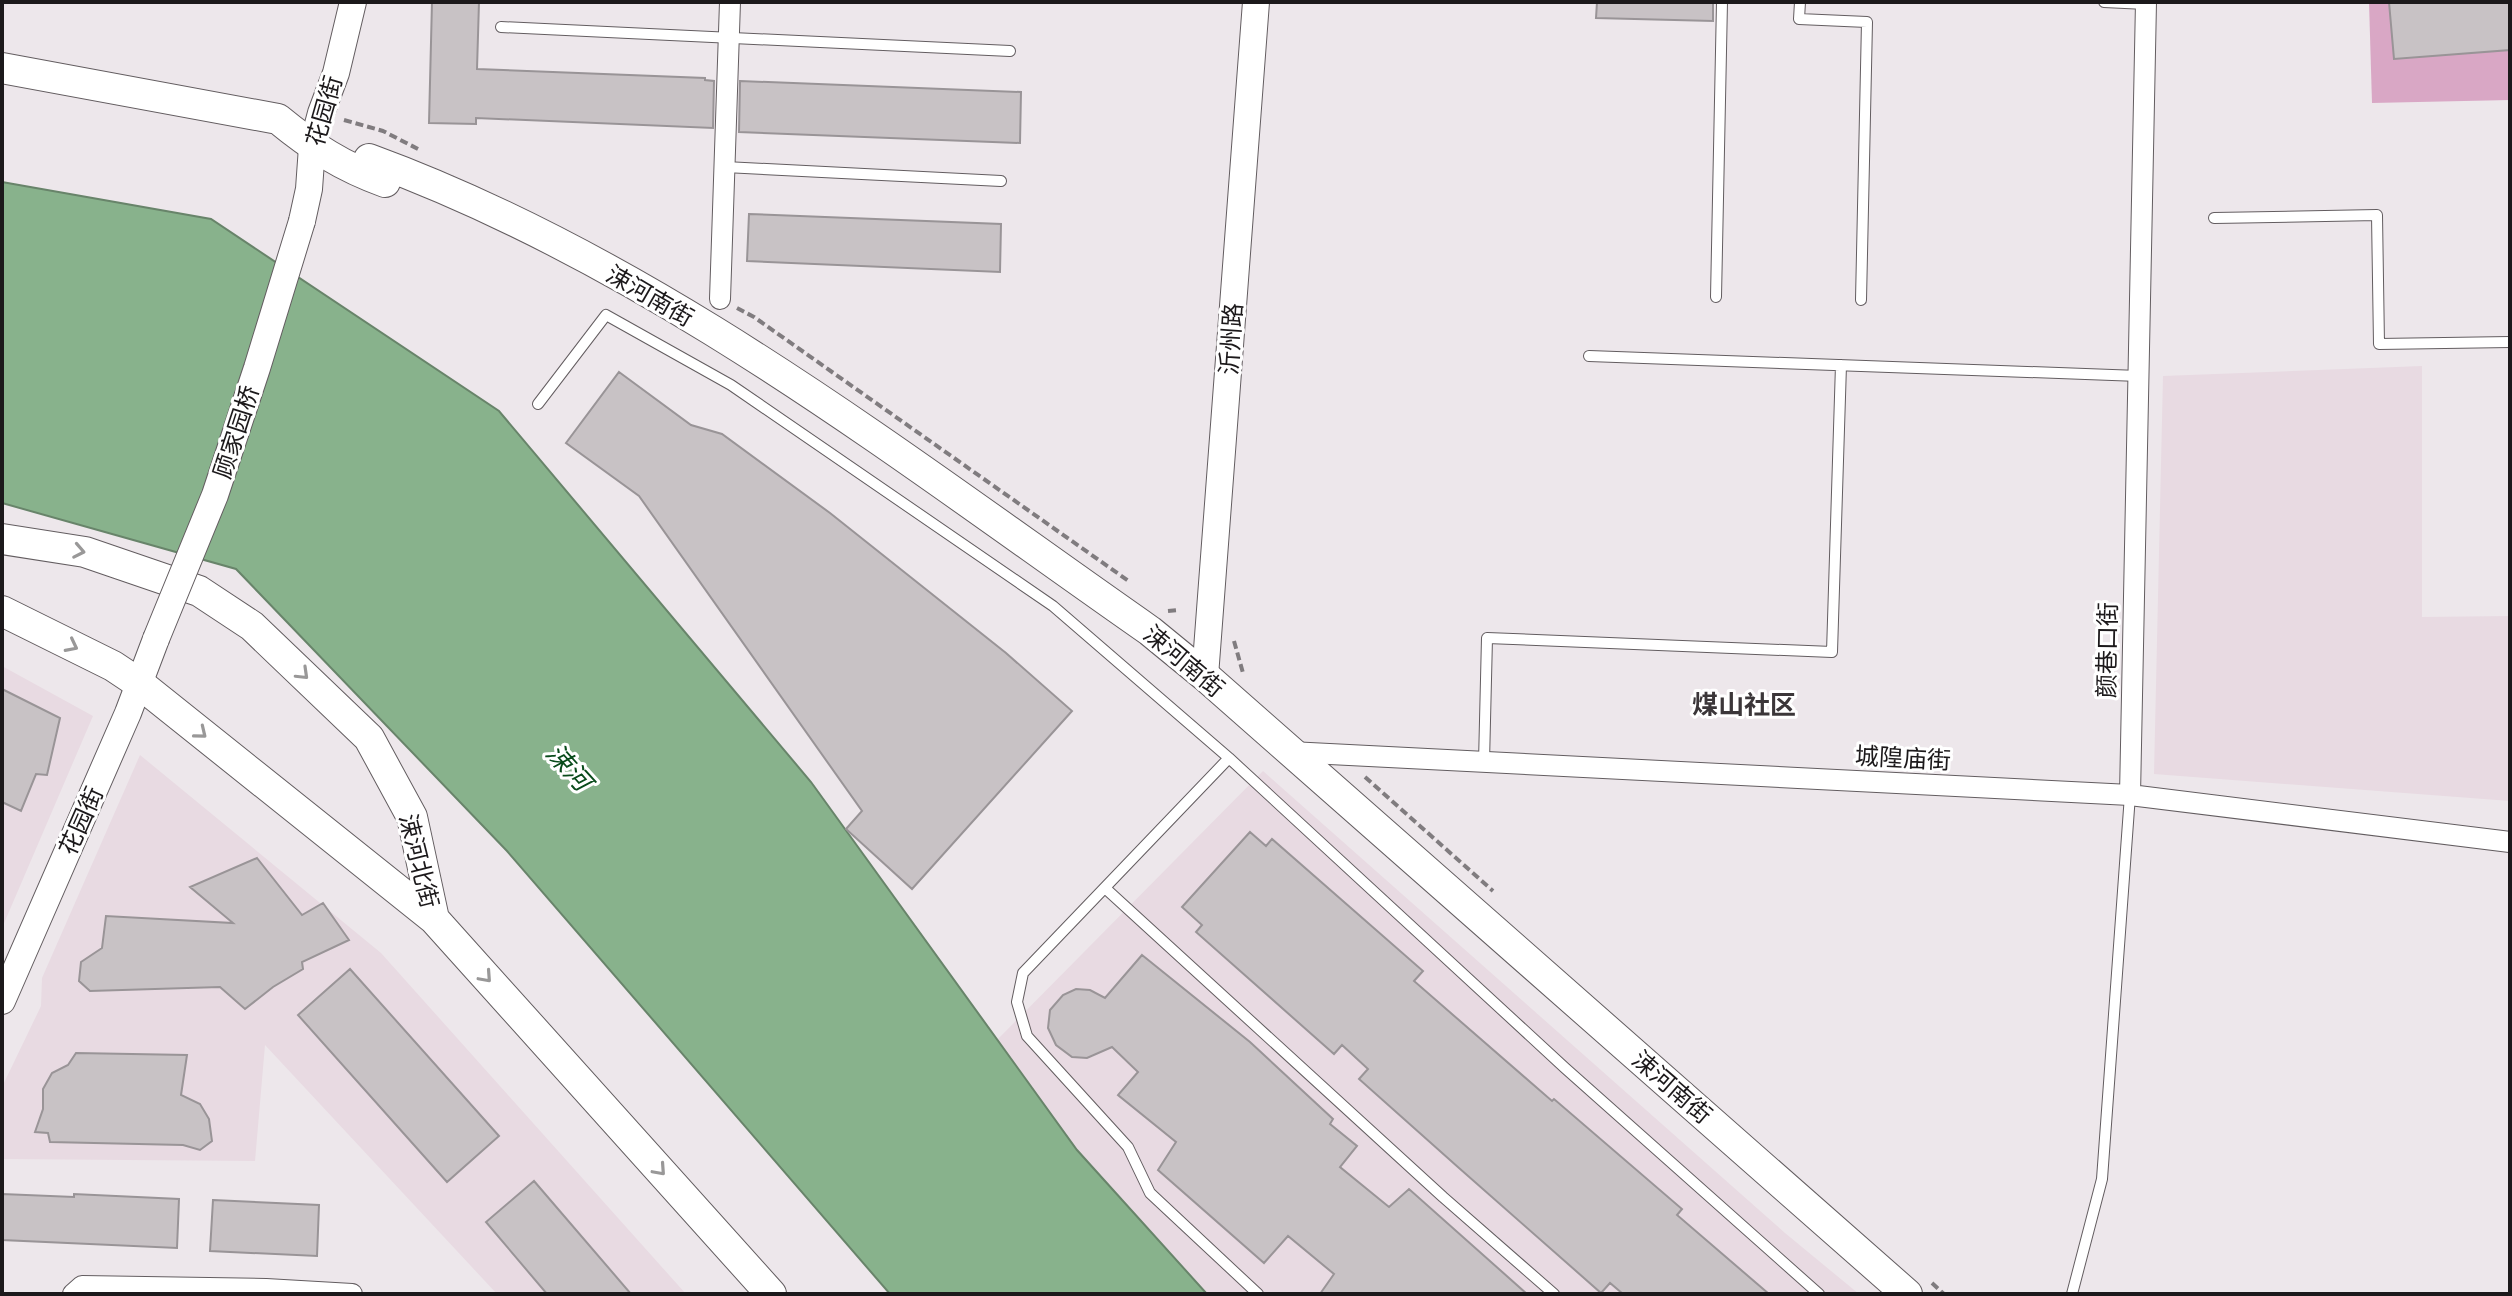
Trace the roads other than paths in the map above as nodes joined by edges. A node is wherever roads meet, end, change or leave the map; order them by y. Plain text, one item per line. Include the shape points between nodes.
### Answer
1 (353, 2) edge
2 (730, 2) edge
3 (1256, 2) edge
4 (1722, 2) edge
5 (1800, 2) edge
6 (2104, 2) edge
7 (2146, 3) edge
8 (501, 27) dead end
9 (728, 39) junction
10 (1010, 51) dead end
11 (2, 68) edge
12 (2, 82) edge
13 (265, 132) dead end
14 (312, 147) junction
15 (369, 159) dead end
16 (725, 167) junction
17 (1001, 181) dead end
18 (2214, 218) dead end
19 (302, 221) joint
20 (1716, 297) dead end
21 (720, 299) road end
22 (1861, 300) dead end
23 (2510, 342) edge
24 (1589, 356) dead end
25 (765, 363) junction
26 (1841, 365) junction
27 (2139, 376) junction
28 (538, 404) dead end
29 (2, 539) edge
30 (2, 611) edge
31 (156, 639) joint
32 (1205, 676) junction
33 (140, 684) junction
34 (1290, 752) junction
35 (1229, 758) junction
36 (1484, 762) junction
37 (2130, 795) junction
38 (2510, 842) edge
39 (1105, 888) junction
40 (434, 919) junction
41 (2, 1001) edge
42 (266, 1292) edge
43 (73, 1294) edge
44 (352, 1294) edge
45 (771, 1294) edge
46 (1258, 1294) edge
47 (1554, 1294) edge
48 (1819, 1294) edge
49 (1907, 1294) edge
50 (2072, 1294) edge

1 - 14 street, 花园街
2 - 9 street
3 - 32 street, 沂州路
4 - 20 lane
5 - 22 lane via 1799,19 1867,22
6 - 7 lane
7 - 27 street, 颜巷口街
8 - 9 lane
9 - 10 lane
9 - 16 street
11 - 14 main road via 278,119
12 - 13 main road
14 - 19 street, 花园街
14 - 25 main road via 357,172 436,200 504,233 710,344
15 - 25 main road, 涑河南街 via 501,215
16 - 17 lane
16 - 21 street
18 - 23 lane via 2377,215 2379,344
19 - 31 street, 顾家园桥, bridge via 215,495
24 - 26 lane
25 - 32 main road, 涑河南街 via 1150,631
26 - 27 lane
26 - 36 lane via 1832,652 1487,638
27 - 37 street, 颜巷口街
28 - 35 lane via 606,315 731,385 1053,606
29 -> 40 main road, 涑河北街 via 85,552 199,591 252,626 369,738 412,817
30 -> 33 main road
31 - 33 street, 花园街
32 - 34 main road, 涑河南街
33 -> 40 main road
33 - 41 street, 花园街
34 - 36 street, 城隍庙街
34 - 49 main road, 涑河南街
35 - 39 lane
35 - 48 lane
36 - 37 street, 城隍庙街
37 - 38 street, 城隍庙街
37 - 50 lane, 颜巷口街 via 2102,1179
39 - 46 lane via 1023,973 1017,1002 1027,1036 1128,1147 1150,1193
39 - 47 lane
40 -> 45 main road, 涑河北街
42 - 43 street via 82,1286
42 - 44 street

